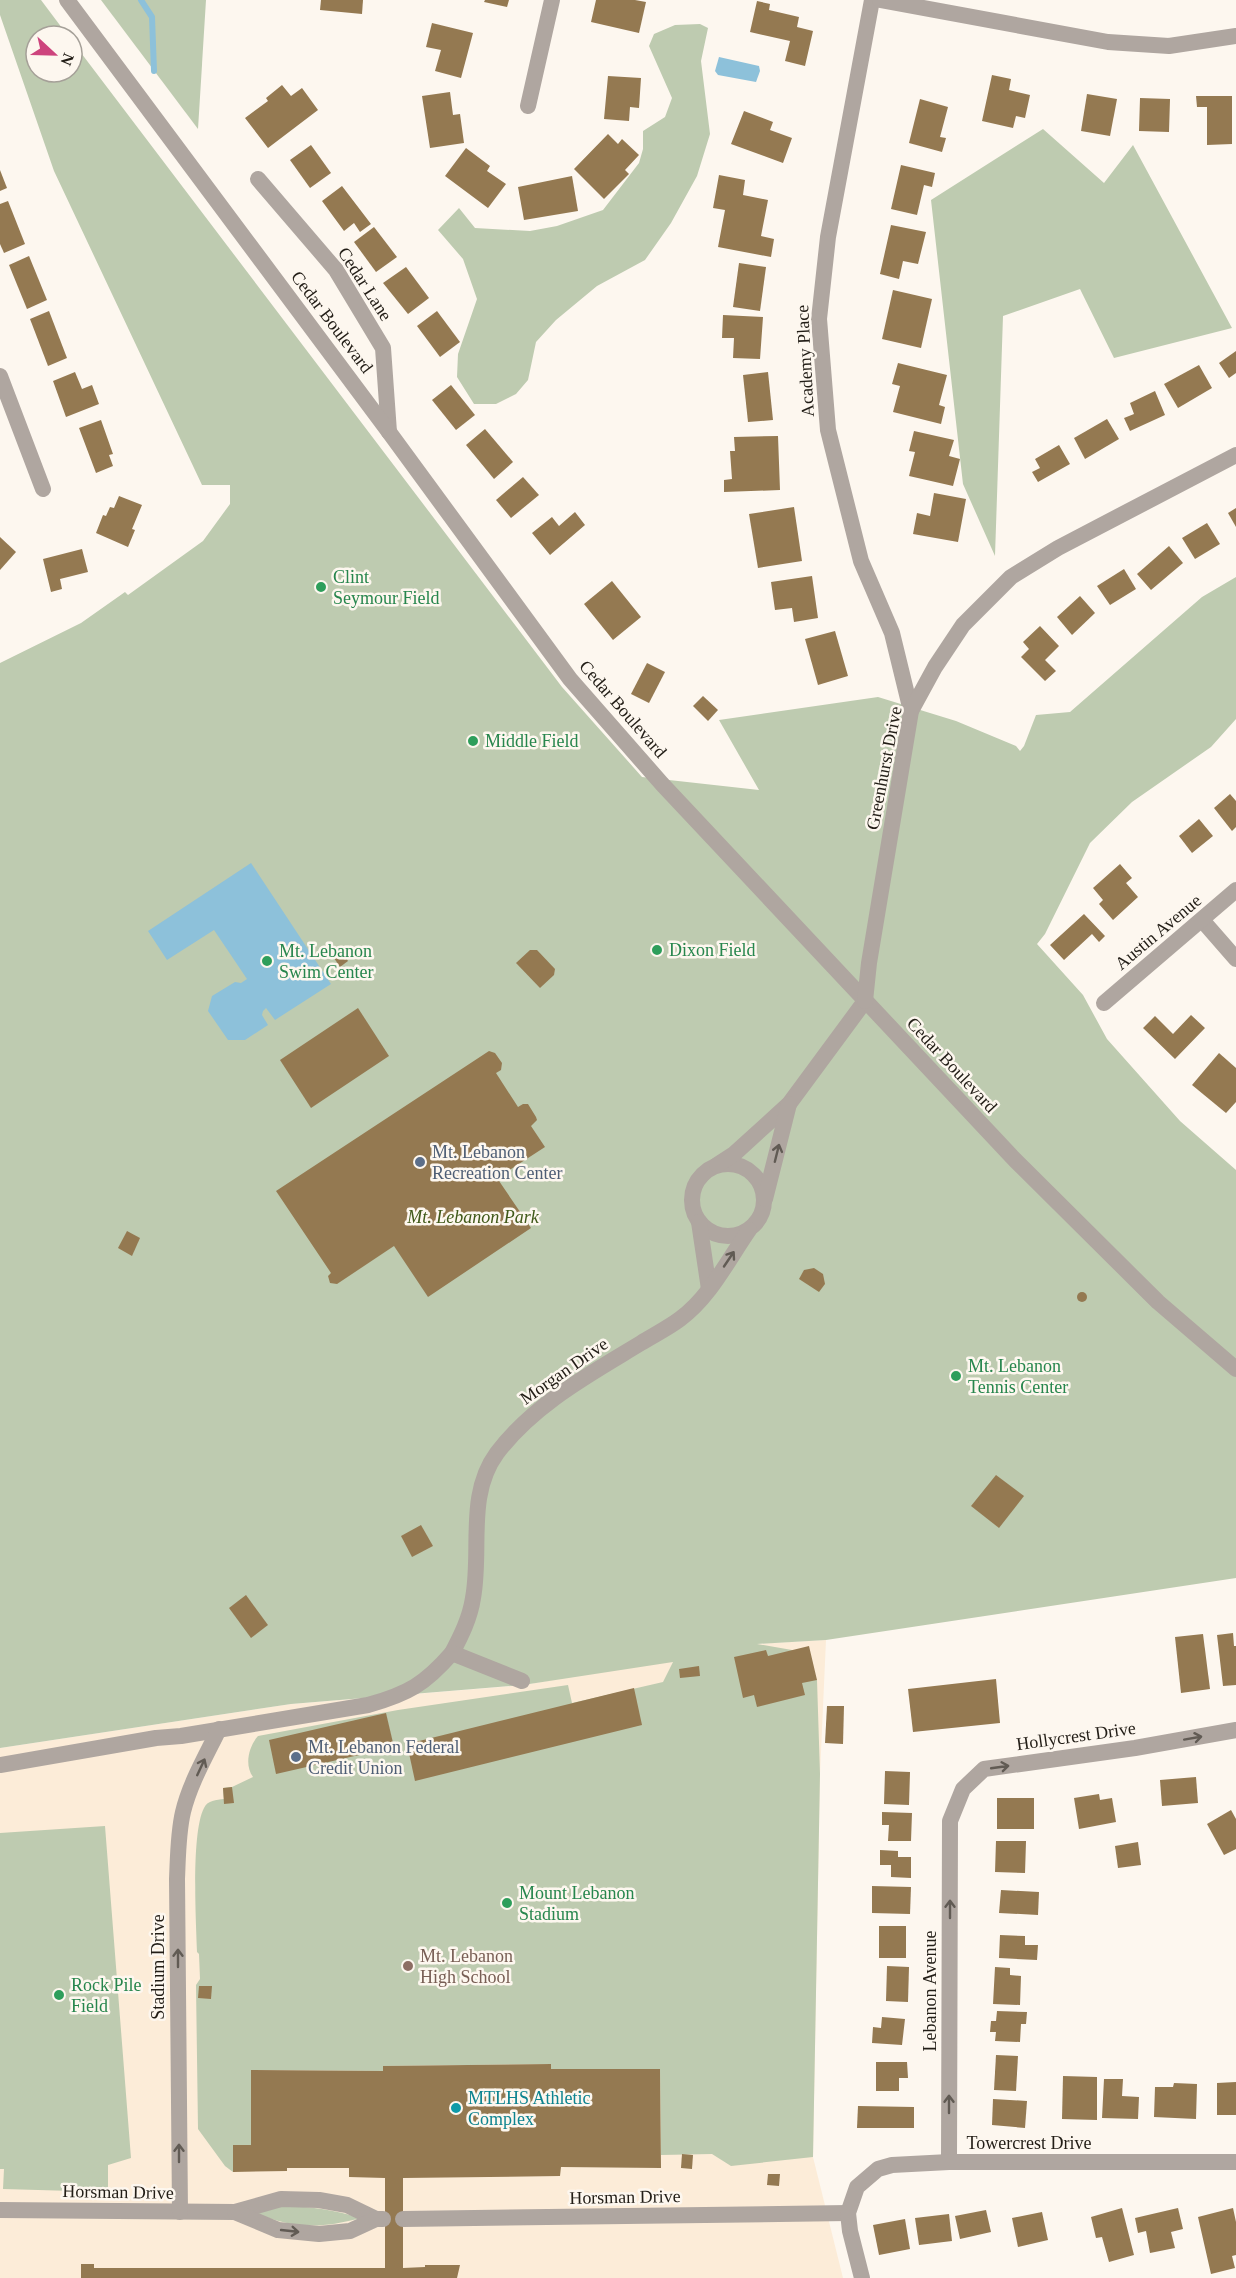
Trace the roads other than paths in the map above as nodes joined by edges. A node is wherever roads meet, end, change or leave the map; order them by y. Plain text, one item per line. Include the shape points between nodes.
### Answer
1 (67, 0) edge
2 (552, 0) edge
3 (872, 0) edge
4 (880, 0) edge
5 (1236, 36) edge
6 (528, 106) dead end
7 (258, 179) dead end
8 (0, 376) edge
9 (390, 432) junction
10 (1236, 455) edge
11 (43, 489) dead end
12 (911, 711) junction
13 (1236, 890) edge
14 (1202, 920) junction
15 (1236, 960) edge
16 (866, 1001) junction
17 (1104, 1003) dead end
18 (789, 1104) junction
19 (717, 1165) junction
20 (764, 1202) junction
21 (699, 1222) junction
22 (749, 1230) junction
23 (709, 1289) junction
24 (1236, 1369) edge
25 (452, 1653) junction
26 (522, 1681) dead end
27 (219, 1729) junction
28 (1236, 1730) edge
29 (0, 1765) edge
30 (950, 1821) joint
31 (949, 2162) junction
32 (1236, 2162) edge
33 (0, 2210) edge
34 (180, 2212) junction
35 (235, 2212) junction
36 (848, 2214) junction
37 (403, 2218) dead end
38 (862, 2278) edge

1 - 9 street, Cedar Boulevard
2 - 6 street
3 - 12 street, Academy Place via 828,237 819,319 828,430 861,561 892,633
4 - 5 street via 1108,42 1169,46
7 - 9 street, Cedar Lane via 336,270 383,348
8 - 11 street
9 - 16 street, Cedar Boulevard via 570,679 662,784
10 - 12 street, Greenhurst Drive via 1011,576 963,625
12 - 16 street, Greenhurst Drive
13 - 14 street, Austin Avenue
14 - 15 street
14 - 17 street, Austin Avenue
16 - 18 street
16 - 24 street, Cedar Boulevard via 1040,1185 1158,1302
18 - 19 street
20 -> 18 street
19 - 20 street via 740,1166 750,1171 763,1191
19 - 21 street via 706,1171 693,1189 693,1212
20 - 22 street via 762,1213
21 - 22 street via 707,1230 728,1237
21 - 23 street
23 -> 22 street, Morgan Drive
23 - 25 street, Morgan Drive via 679,1320 543,1406 496,1455 476,1512 473,1599 465,1629
25 - 26 street
25 - 27 street via 433,1675 392,1699
27 - 29 street
34 -> 27 street, Stadium Drive via 180,1839 191,1788
30 -> 28 street, Hollycrest Drive via 963,1789 984,1769
31 -> 30 street, Lebanon Avenue
31 - 32 street, Towercrest Drive
31 - 36 street, Towercrest Drive via 878,2169 857,2187
33 - 34 street, Horsman Drive
34 - 35 street, Horsman Drive
35 -> 35 street, Horsman Drive via 278,2230 319,2234 350,2231 380,2219 346,2205 319,2200 281,2199
36 - 37 street, Horsman Drive
36 - 38 street

